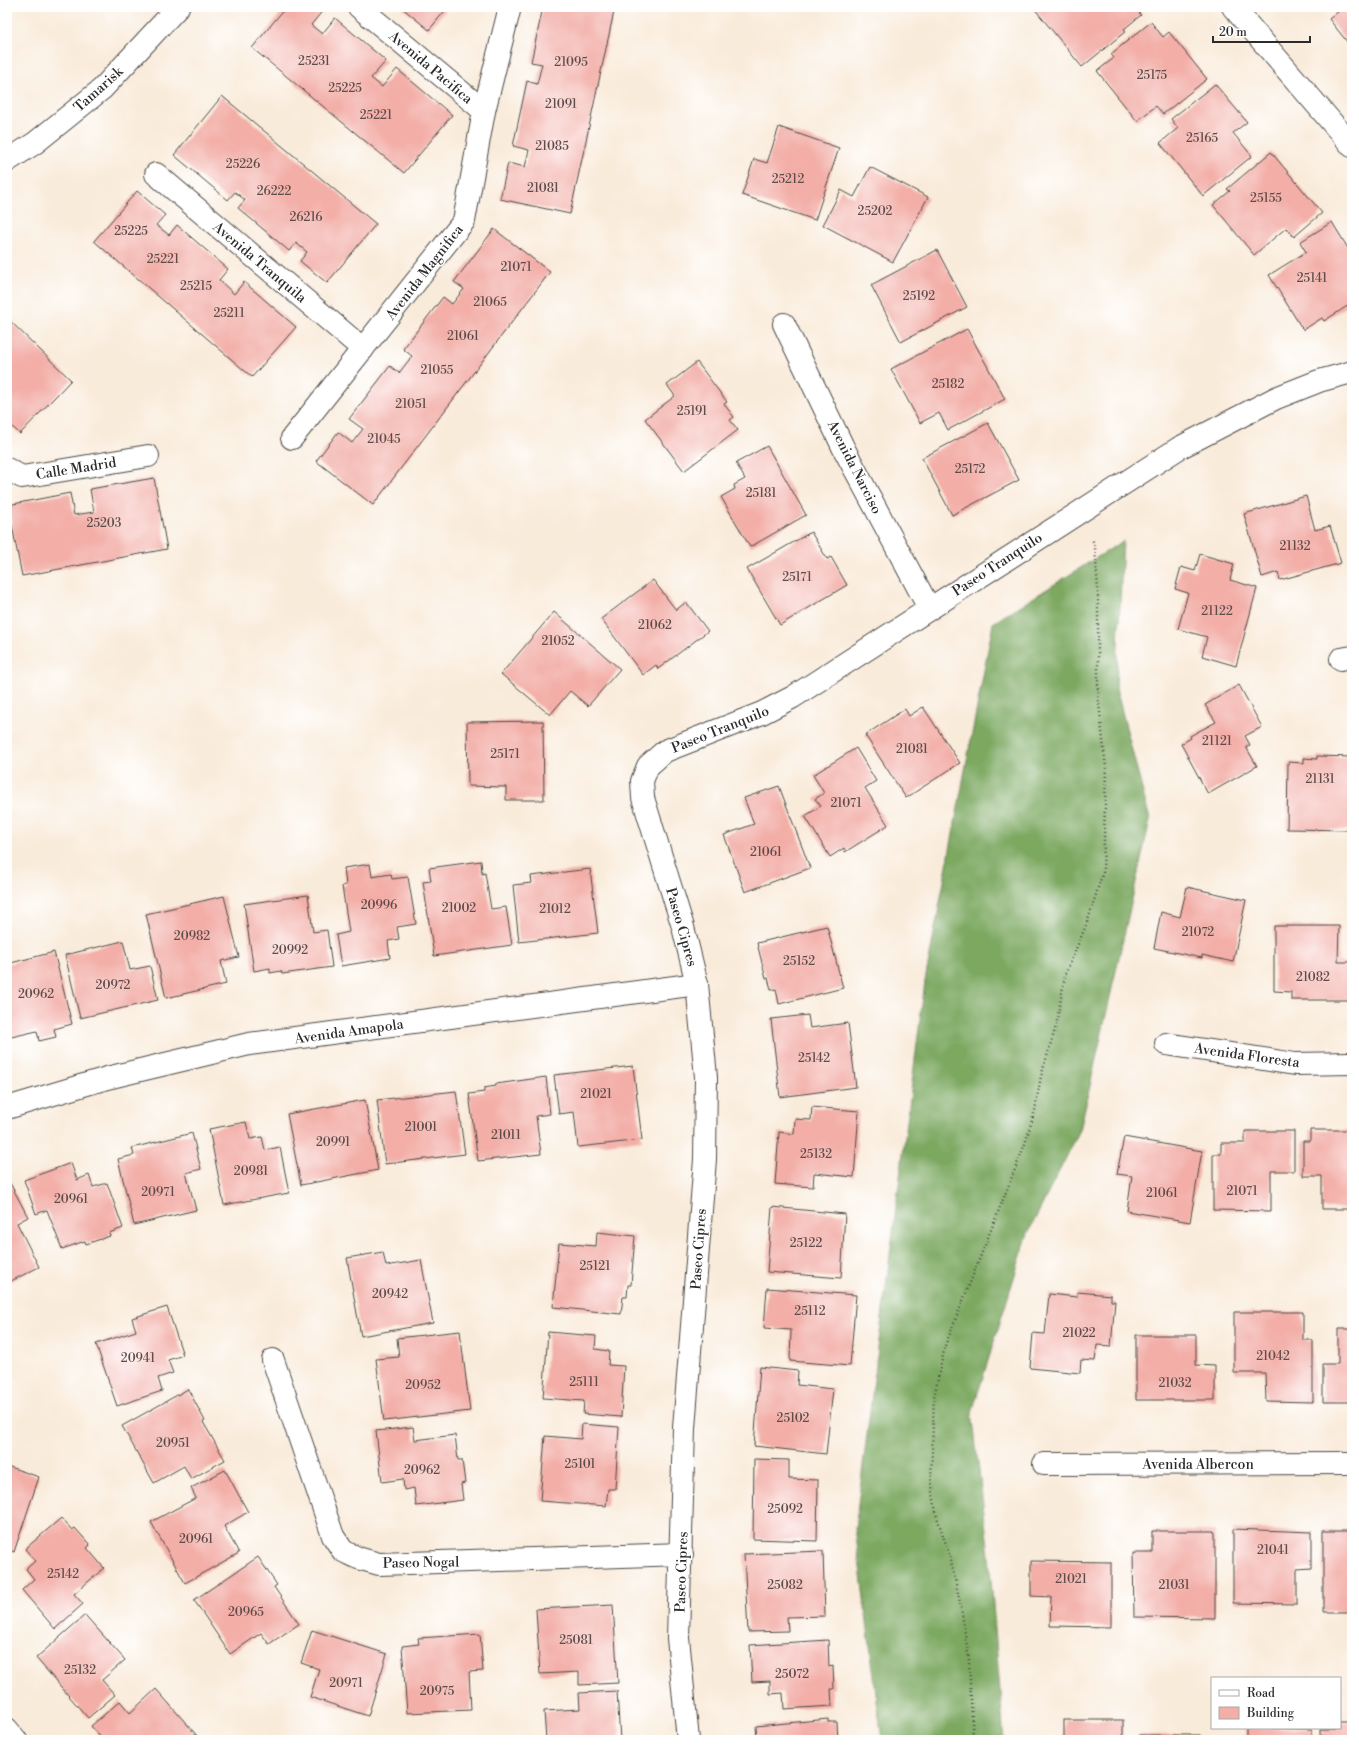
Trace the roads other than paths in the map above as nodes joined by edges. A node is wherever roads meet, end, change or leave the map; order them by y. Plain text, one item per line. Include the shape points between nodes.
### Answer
1 (178, 7) edge
2 (359, 7) edge
3 (510, 7) edge
4 (1233, 7) edge
5 (484, 111) junction
6 (1352, 146) edge
7 (7, 161) edge
8 (156, 174) dead end
9 (784, 324) dead end
10 (363, 350) junction
11 (1352, 372) edge
12 (292, 438) dead end
13 (148, 456) dead end
14 (7, 469) edge
15 (929, 608) junction
16 (648, 766) joint
17 (697, 984) junction
18 (1166, 1044) dead end
19 (1352, 1063) edge
20 (7, 1108) edge
21 (273, 1360) dead end
22 (1352, 1463) edge
23 (1044, 1464) dead end
24 (682, 1554) junction
25 (7, 1730) edge
26 (16, 1740) edge
27 (688, 1740) edge

1 - 7 street, Tamarisk via 102,89 35,143
2 - 5 street, Avenida Pacifica
3 - 5 street, Avenida Magnifica
4 - 6 street
5 - 10 street, Avenida Magnifica via 464,221
8 - 10 street, Avenida Tranquila
9 - 15 street, Avenida Narciso via 844,449
10 - 12 street, Avenida Magnifica
11 - 15 street, Paseo Tranquilo via 1319,381 1276,398 1179,448
13 - 14 street, Calle Madrid via 22,477
15 - 16 street, Paseo Tranquilo via 793,697 762,713 665,751
16 - 17 street, Paseo Cipres via 642,782 643,798 683,927
17 - 20 street, Avenida Amapola via 249,1044 107,1078
17 - 24 street, Paseo Cipres via 706,1077 705,1159 684,1428
18 - 19 street, Avenida Floresta via 1295,1064
21 - 24 street, Paseo Nogal via 333,1536 343,1551 379,1564
22 - 23 street, Avenida Albercon
24 - 27 street, Paseo Cipres via 678,1638
25 - 26 street

